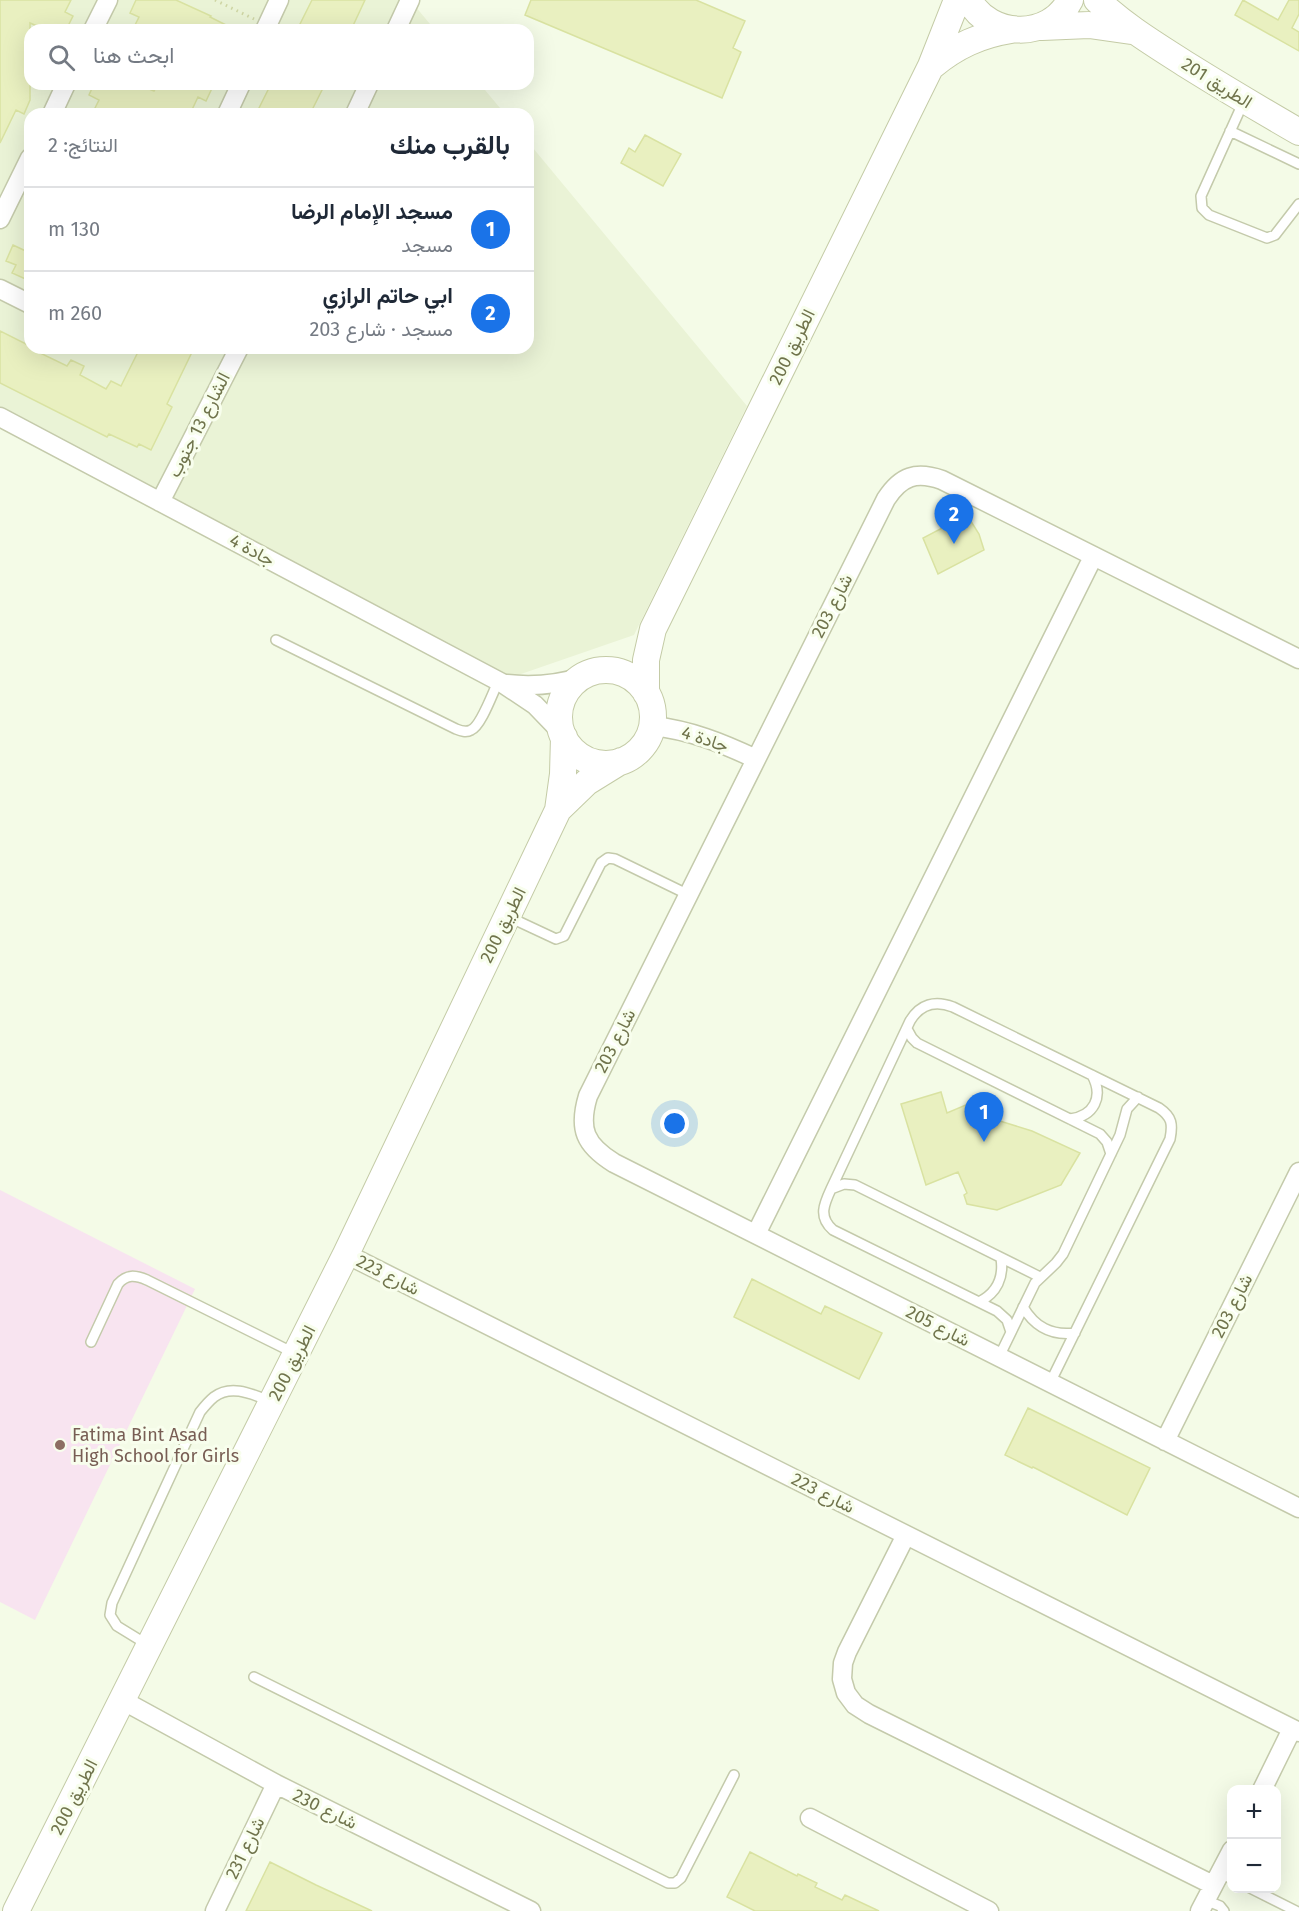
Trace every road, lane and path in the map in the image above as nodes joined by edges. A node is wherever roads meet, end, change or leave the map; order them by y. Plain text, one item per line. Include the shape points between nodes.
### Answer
1 (108, 0) edge
2 (215, 0) edge
3 (279, 0) edge
4 (410, 0) edge
5 (957, 0) edge
6 (969, 0) edge
7 (1070, 0) edge
8 (1097, 0) edge
9 (96, 24) edge
10 (259, 24) edge
11 (268, 24) edge
12 (399, 24) edge
13 (1042, 27) junction
14 (1011, 30) junction
15 (1135, 32) junction
16 (932, 66) junction
17 (63, 90) edge
18 (238, 90) edge
19 (366, 90) edge
20 (1244, 100) junction
21 (55, 108) edge
22 (230, 108) edge
23 (358, 108) edge
24 (1230, 131) junction
25 (1299, 132) edge
26 (1299, 164) edge
27 (24, 170) edge
28 (1299, 204) edge
29 (0, 219) edge
30 (0, 289) edge
31 (24, 301) edge
32 (236, 354) edge
33 (0, 417) edge
34 (160, 502) junction
35 (1094, 557) junction
36 (653, 628) junction
37 (276, 640) dead end
38 (1299, 659) edge
39 (591, 674) junction
40 (500, 683) junction
41 (646, 693) junction
42 (652, 726) junction
43 (563, 735) junction
44 (756, 759) junction
45 (623, 761) junction
46 (558, 810) junction
47 (689, 895) junction
48 (508, 916) junction
49 (907, 1029) junction
50 (1092, 1075) junction
51 (1138, 1098) junction
52 (1070, 1119) junction
53 (585, 1134) joint
54 (1110, 1154) junction
55 (1299, 1172) edge
56 (831, 1188) junction
57 (756, 1234) junction
58 (346, 1254) junction
59 (1001, 1258) junction
60 (1040, 1277) junction
61 (979, 1302) junction
62 (1023, 1307) junction
63 (1011, 1332) junction
64 (1075, 1333) junction
65 (91, 1342) dead end
66 (296, 1354) junction
67 (999, 1357) junction
68 (1050, 1383) junction
69 (272, 1402) junction
70 (1165, 1441) junction
71 (1299, 1508) edge
72 (906, 1534) junction
73 (150, 1646) junction
74 (254, 1677) dead end
75 (122, 1700) junction
76 (1296, 1730) edge
77 (734, 1775) dead end
78 (276, 1784) junction
79 (1265, 1785) edge
80 (810, 1818) dead end
81 (1227, 1861) edge
82 (1214, 1890) edge
83 (1260, 1893) edge
84 (16, 1911) edge
85 (214, 1911) edge
86 (531, 1911) edge
87 (989, 1911) edge
88 (1224, 1911) edge
89 (1296, 1911) edge

1 - 9 street
2 - 10 path
3 - 11 street
4 - 12 street
5 - 16 main road, الطريق 200
6 - 14 main road via 984,18
7 - 13 main road via 1056,18
8 - 15 main road, الطريق 201
13 - 14 main road, الطريق 200
13 - 15 main road, الطريق 201 via 1089,24
14 - 16 main road, الطريق 200 via 960,45
15 - 20 main road, الطريق 201
16 - 36 main road, الطريق 200
17 - 21 street
18 - 22 street
19 - 23 street
20 - 24 lane
20 - 25 main road, الطريق 201
24 - 26 lane
24 - 28 lane via 1201,196 1205,212 1267,238 1275,235
27 - 29 street
30 - 31 street
32 - 34 street, الشارع 13 جنوب
33 - 34 street, جادة 4
34 - 40 street, جادة 4
35 - 38 street, شارع 203
35 - 44 street, شارع 203 via 942,480 916,476 903,480 886,499
35 - 57 street
36 - 39 main road, الطريق 200 via 629,652
36 - 41 main road, الطريق 200 via 646,660
37 - 40 lane via 464,732 476,727
39 - 40 street, جادة 4 via 542,686
39 - 41 main road via 621,673 640,684
39 - 43 main road via 566,692 560,722
40 - 43 street, جادة 4 via 535,705
41 - 42 main road via 652,709
42 - 44 street, جادة 4 via 710,738
42 - 45 main road via 642,747
43 - 45 main road via 585,759 610,764
43 - 46 main road, الطريق 200
44 - 47 street, شارع 203
45 - 46 main road, الطريق 200 via 587,782
46 - 48 main road, الطريق 200
47 - 48 lane via 608,858 600,863 564,936 556,939
47 - 53 street, شارع 203 via 588,1096
48 - 58 main road, الطريق 200
49 - 50 lane via 920,1009 945,1004
49 - 52 lane via 917,1044
49 - 56 lane
50 - 51 lane
50 - 52 lane via 1098,1089 1095,1104 1085,1115
51 - 54 lane via 1127,1109
51 - 64 lane via 1166,1113 1172,1125 1170,1139
52 - 54 lane via 1100,1134
53 - 57 street, شارع 205 via 591,1145 614,1163
54 - 60 lane via 1063,1254
55 - 70 street, شارع 203
56 - 59 lane via 855,1185
56 - 61 lane via 823,1212 825,1222 833,1230
57 - 67 street, شارع 205
58 - 66 main road, الطريق 200
58 - 72 street, شارع 223
59 - 60 lane
59 - 61 lane via 999,1284
60 - 62 lane
61 - 63 lane via 1002,1315
62 - 63 lane
62 - 64 lane via 1044,1329
63 - 67 lane
64 - 68 lane
65 - 66 lane via 118,1284 126,1277 137,1276
66 - 69 main road, الطريق 200
67 - 68 street, شارع 205
68 - 70 street, شارع 205
69 - 73 main road, الطريق 200
69 - 73 lane via 240,1390 214,1396 200,1412 112,1603 110,1616 117,1626
70 - 71 street, شارع 205
72 - 76 street, شارع 223
72 - 82 street via 845,1657 843,1686 855,1705
73 - 75 main road, الطريق 200
74 - 77 lane via 668,1883 681,1878
75 - 78 street, شارع 230
75 - 84 main road, الطريق 200
76 - 79 street
78 - 85 street, شارع 231
78 - 86 street, شارع 230
80 - 87 street
81 - 82 street
82 - 88 lane
83 - 89 lane

